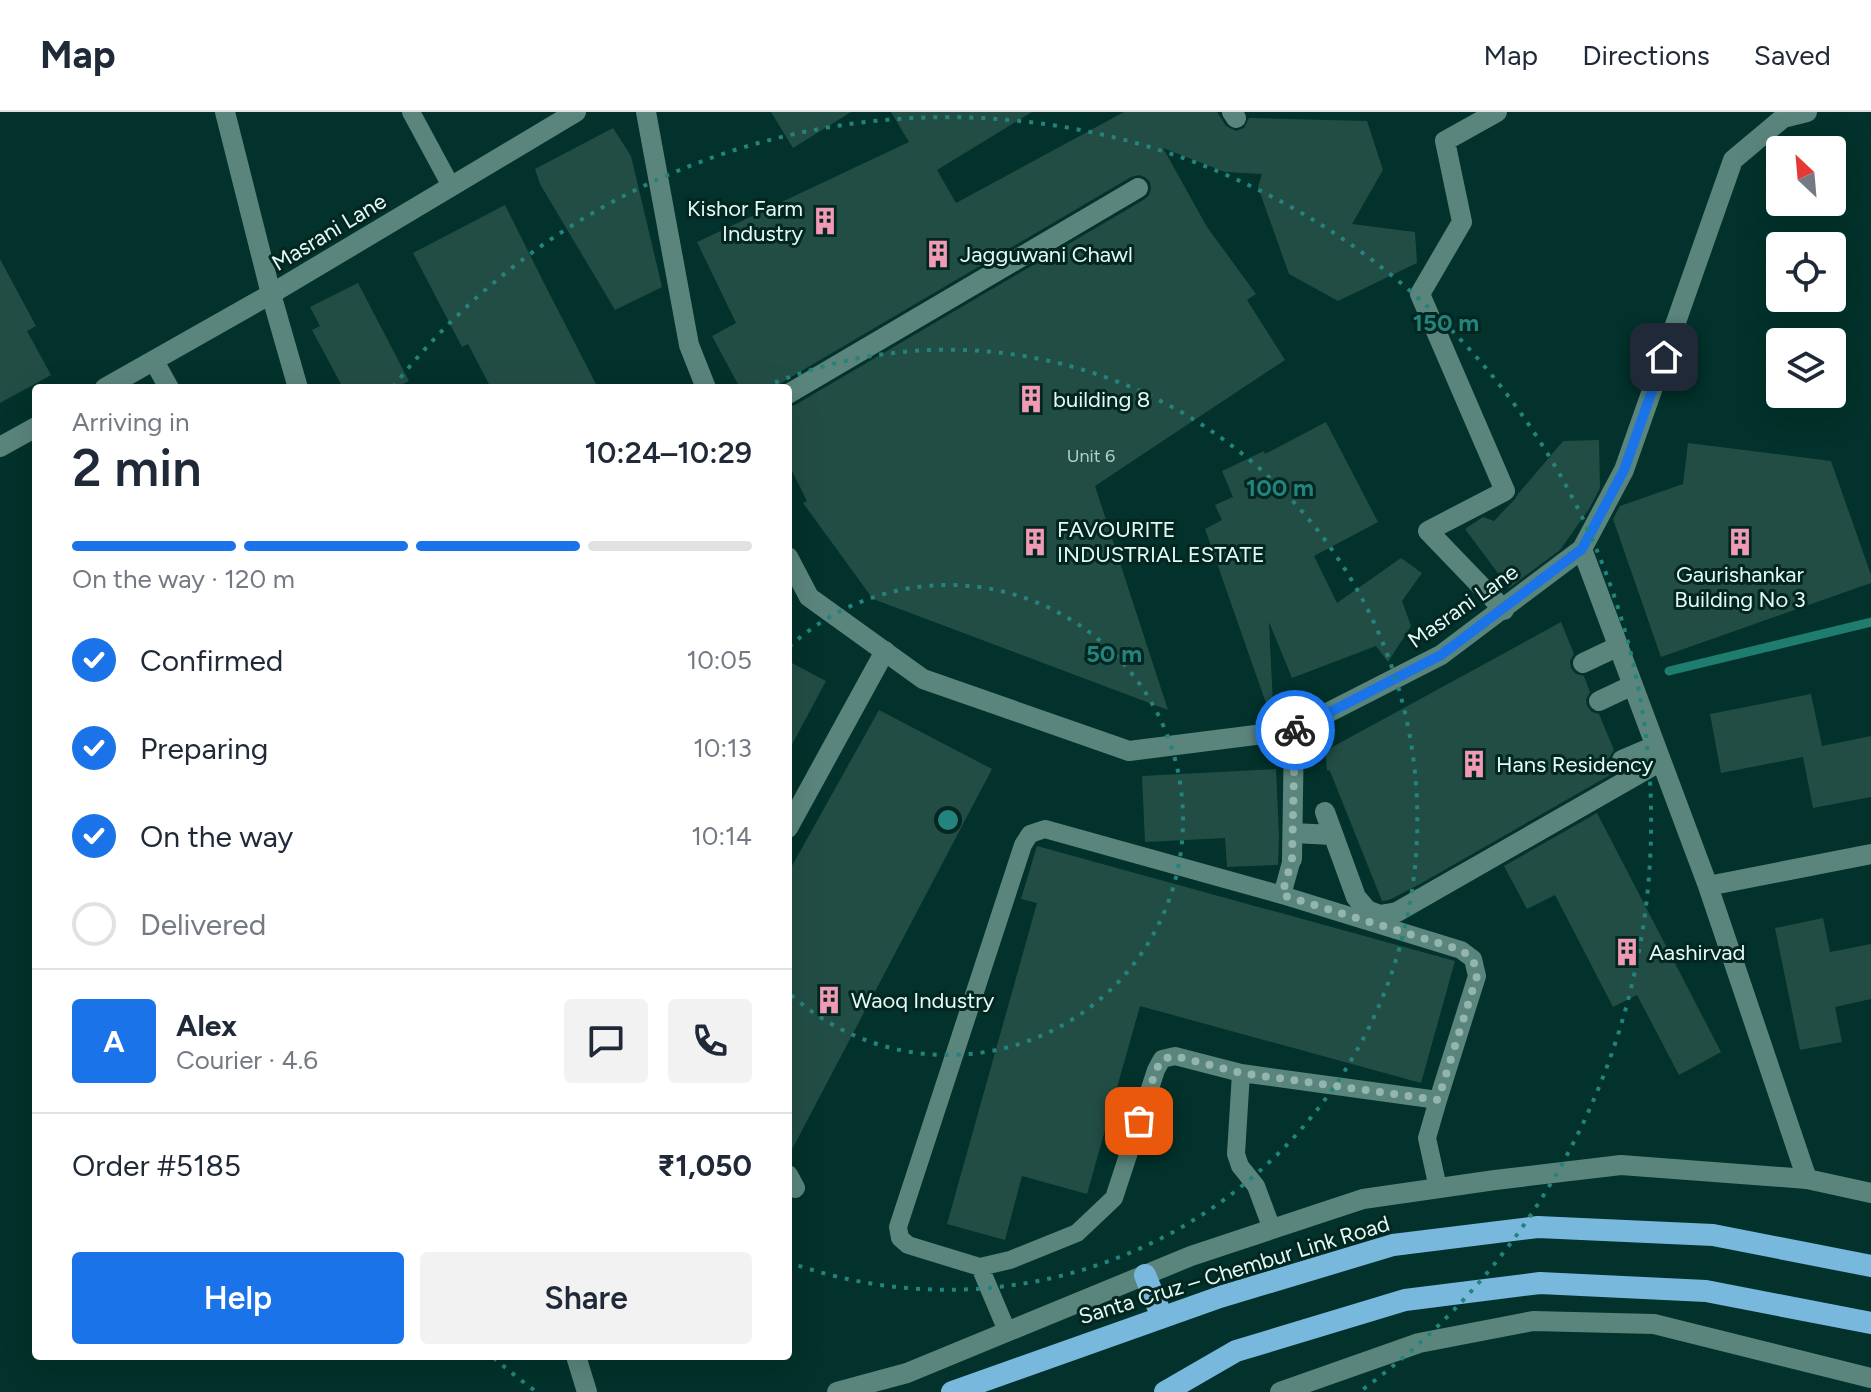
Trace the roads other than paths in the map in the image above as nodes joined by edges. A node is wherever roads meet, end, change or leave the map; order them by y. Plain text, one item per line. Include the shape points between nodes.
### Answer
1 (225, 112) edge
2 (411, 112) edge
3 (576, 112) edge
4 (646, 112) edge
5 (1497, 112) edge
6 (1807, 112) edge
7 (451, 186) junction
8 (1138, 188) dead end
9 (271, 294) junction
10 (154, 361) junction
11 (112, 384) edge
12 (167, 384) edge
13 (292, 384) edge
14 (704, 384) edge
15 (792, 392) edge
16 (32, 429) edge
17 (0, 447) edge
18 (1582, 549) junction
19 (792, 565) edge
20 (1504, 610) junction
21 (1619, 646) junction
22 (885, 651) junction
23 (1583, 663) dead end
24 (1633, 685) junction
25 (1599, 701) dead end
26 (1294, 730) junction
27 (1658, 753) junction
28 (1622, 760) dead end
29 (1325, 812) dead end
30 (792, 821) edge
31 (1293, 833) junction
32 (1333, 835) junction
33 (1871, 854) edge
34 (1292, 859) joint
35 (1708, 886) junction
36 (1282, 895) junction
37 (1241, 1073) junction
38 (1438, 1100) junction
39 (1807, 1179) junction
40 (1438, 1188) junction
41 (1871, 1193) edge
42 (1272, 1229) junction
43 (1871, 1266) edge
44 (980, 1267) junction
45 (1145, 1275) junction
46 (1162, 1317) junction
47 (1871, 1323) edge
48 (1007, 1331) junction
49 (577, 1360) edge
50 (1871, 1378) edge
51 (587, 1392) edge
52 (837, 1392) edge
53 (952, 1392) edge
54 (1165, 1392) edge
55 (1280, 1392) edge

1 - 9 street
2 - 7 lane
3 - 7 street, Masrani Lane
4 - 14 street via 689,345
5 - 20 street via 1445,141 1462,222 1420,294 1505,491 1428,531
6 - 18 street, Masrani Lane via 1783,118 1733,160 1624,470
7 - 9 street, Masrani Lane
8 - 15 street
9 - 10 street, Masrani Lane
9 - 13 street
10 - 11 street, Masrani Lane
10 - 12 street
16 - 17 street
18 - 20 street, Masrani Lane
18 - 21 street
19 - 22 street, Masrani Lane via 809,597
20 - 26 street, Masrani Lane via 1441,655
21 - 23 street
21 - 24 street
22 - 26 street, Masrani Lane via 923,679 1129,751
22 - 30 street
24 - 25 street
24 - 27 street
26 - 31 street
27 - 28 street
27 - 32 street via 1397,912 1380,915 1356,897
27 - 35 street
29 - 32 street
31 - 32 street
31 - 34 street
33 - 35 street
34 - 36 lane
35 - 39 street
36 - 38 lane via 1461,950 1473,959 1477,976
36 - 44 lane via 1045,829 1030,834 898,1227 908,1245
37 - 38 lane
37 - 42 lane via 1236,1154 1256,1186
37 - 44 lane via 1175,1056 1162,1059 1114,1198 1077,1233
38 - 40 lane via 1427,1138
39 - 40 street via 1621,1165
39 - 41 street
40 - 42 street via 1363,1199
42 - 45 street
43 - 46 highway, Santa Cruz – Chembur Link Road via 1713,1235 1538,1227 1393,1245
44 - 48 lane
45 - 46 highway
45 - 48 street
46 - 53 highway, Santa Cruz – Chembur Link Road
47 - 54 highway via 1706,1291 1540,1283 1405,1300 1236,1351
48 - 52 street via 907,1373
49 - 51 street
50 - 55 street via 1654,1324 1533,1321 1419,1343

